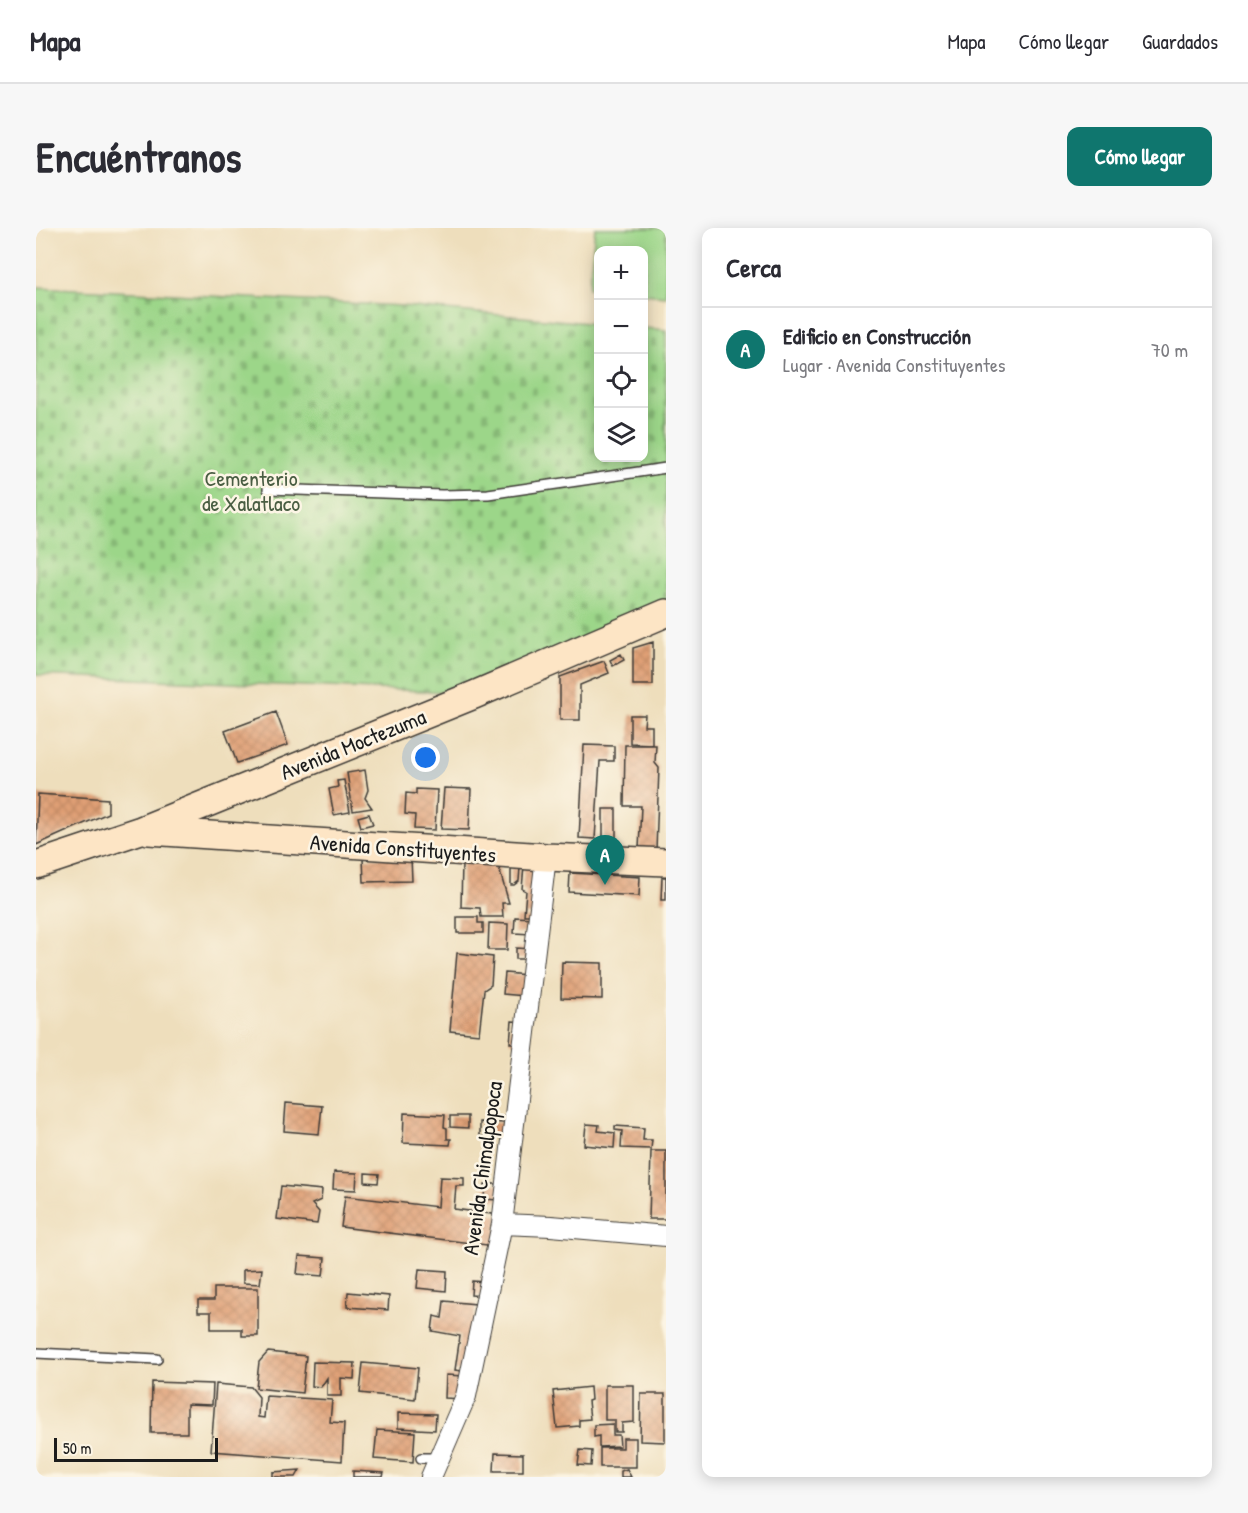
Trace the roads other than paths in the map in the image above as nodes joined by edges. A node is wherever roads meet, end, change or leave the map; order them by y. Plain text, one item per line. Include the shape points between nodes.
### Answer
1 (666, 468) edge
2 (268, 489) dead end
3 (666, 613) edge
4 (141, 830) junction
5 (546, 857) junction
6 (666, 862) edge
7 (36, 865) edge
8 (501, 1224) junction
9 (666, 1236) edge
10 (36, 1353) edge
11 (157, 1359) dead end
12 (430, 1477) edge

1 - 2 lane via 488,494
3 - 4 main road, Avenida Moctezuma
4 - 5 main road, Avenida Constituyentes
4 - 7 main road, Avenida Moctezuma
5 - 6 main road, Avenida Constituyentes
5 - 8 street, Avenida Chimalpopoca
8 - 9 street
8 - 12 street, Avenida Chimalpopoca via 466,1396 430,1458
10 - 11 lane

